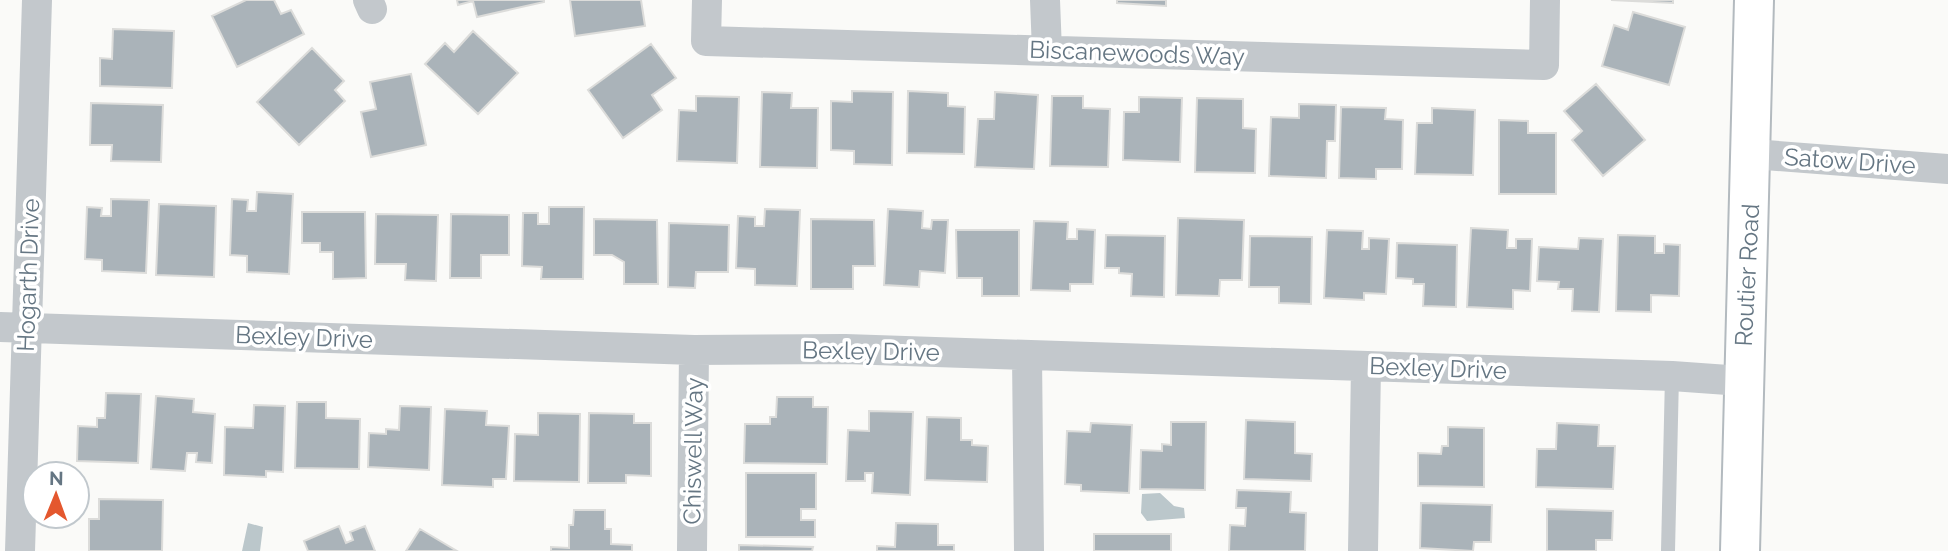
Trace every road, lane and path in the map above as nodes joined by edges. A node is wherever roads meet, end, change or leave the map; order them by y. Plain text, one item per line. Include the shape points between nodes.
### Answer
1 (37, 0) edge
2 (707, 0) edge
3 (1045, 0) edge
4 (1545, 0) edge
5 (1754, 0) edge
6 (1047, 51) junction
7 (1752, 154) junction
8 (1948, 169) edge
9 (13, 327) edge
10 (694, 350) junction
11 (1027, 355) junction
12 (1366, 366) junction
13 (1672, 376) junction
14 (1742, 381) junction
15 (20, 551) edge
16 (692, 551) edge
17 (1029, 551) edge
18 (1363, 551) edge
19 (1668, 551) edge
20 (1740, 551) edge

1 - 9 street, Hogarth Drive
2 - 6 street, Biscanewoods Way via 706,41
3 - 6 street
4 - 6 street, Biscanewoods Way via 1544,65
5 - 7 street, Routier Road
7 - 8 street, Satow Drive
7 - 14 street, Routier Road
9 - 10 street, Bexley Drive
9 - 15 street, Hogarth Drive
10 - 11 street, Bexley Drive
10 - 16 street, Chiswell Way
11 - 12 street, Bexley Drive
11 - 17 street
12 - 13 street, Bexley Drive
12 - 18 street
13 - 14 street, Bexley Drive
13 - 19 lane
14 - 20 street, Routier Road

